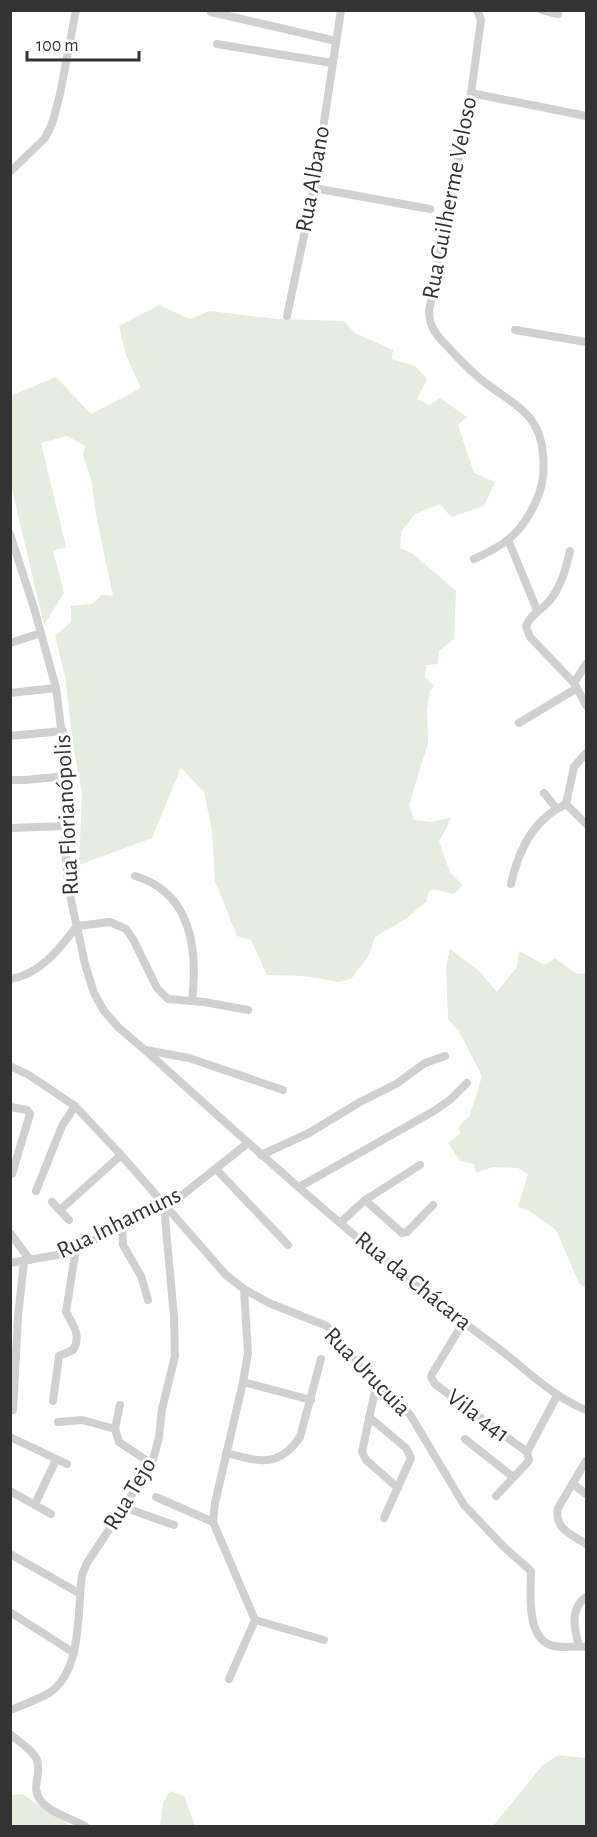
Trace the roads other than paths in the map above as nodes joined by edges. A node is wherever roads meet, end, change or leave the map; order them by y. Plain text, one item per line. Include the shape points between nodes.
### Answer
1 (76, 10) edge
2 (341, 10) edge
3 (477, 10) edge
4 (542, 10) edge
5 (211, 12) dead end
6 (558, 14) dead end
7 (336, 41) junction
8 (217, 44) dead end
9 (332, 63) junction
10 (471, 93) junction
11 (586, 116) edge
12 (10, 172) edge
13 (314, 188) junction
14 (430, 209) dead end
15 (287, 316) dead end
16 (514, 330) dead end
17 (586, 342) edge
18 (10, 534) edge
19 (509, 542) junction
20 (570, 550) dead end
21 (474, 559) dead end
22 (537, 610) junction
23 (41, 633) junction
24 (10, 643) edge
25 (586, 664) edge
26 (575, 685) junction
27 (56, 688) junction
28 (10, 693) edge
29 (586, 705) edge
30 (519, 723) dead end
31 (63, 731) junction
32 (10, 736) edge
33 (586, 753) edge
34 (67, 776) junction
35 (10, 780) edge
36 (544, 792) dead end
37 (566, 804) junction
38 (556, 808) junction
39 (586, 824) edge
40 (67, 826) junction
41 (10, 828) edge
42 (135, 876) dead end
43 (511, 884) dead end
44 (77, 926) junction
45 (10, 979) edge
46 (192, 1001) junction
47 (248, 1010) dead end
48 (145, 1050) junction
49 (445, 1056) dead end
50 (10, 1066) edge
51 (467, 1083) dead end
52 (284, 1090) dead end
53 (75, 1106) junction
54 (12, 1107) edge
55 (248, 1143) junction
56 (121, 1155) junction
57 (261, 1155) junction
58 (420, 1165) dead end
59 (216, 1169) junction
60 (12, 1174) dead end
61 (299, 1187) junction
62 (36, 1191) dead end
63 (365, 1200) junction
64 (52, 1202) dead end
65 (164, 1205) junction
66 (433, 1205) dead end
67 (60, 1210) junction
68 (69, 1220) dead end
69 (340, 1222) junction
70 (122, 1223) junction
71 (10, 1233) edge
72 (288, 1245) dead end
73 (76, 1248) junction
74 (27, 1260) junction
75 (10, 1263) edge
76 (244, 1289) junction
77 (148, 1300) dead end
78 (14, 1316) edge
79 (463, 1323) junction
80 (321, 1359) dead end
81 (243, 1382) junction
82 (376, 1386) junction
83 (557, 1396) junction
84 (311, 1400) junction
85 (53, 1401) dead end
86 (120, 1405) dead end
87 (13, 1410) dead end
88 (586, 1410) edge
89 (369, 1417) junction
90 (58, 1422) dead end
91 (115, 1429) junction
92 (10, 1437) edge
93 (465, 1439) dead end
94 (527, 1452) junction
95 (226, 1453) junction
96 (56, 1460) junction
97 (586, 1461) edge
98 (67, 1464) dead end
99 (152, 1464) junction
100 (513, 1477) junction
101 (573, 1484) junction
102 (398, 1488) junction
103 (10, 1491) edge
104 (586, 1494) edge
105 (156, 1497) dead end
106 (496, 1497) dead end
107 (35, 1504) junction
108 (123, 1507) junction
109 (51, 1514) dead end
110 (384, 1518) dead end
111 (213, 1522) junction
112 (174, 1525) dead end
113 (586, 1545) edge
114 (10, 1554) edge
115 (79, 1593) junction
116 (586, 1597) edge
117 (10, 1612) edge
118 (255, 1620) junction
119 (324, 1640) dead end
120 (583, 1646) edge
121 (74, 1653) junction
122 (229, 1679) dead end
123 (10, 1710) edge
124 (10, 1734) edge
125 (85, 1827) edge

1 - 12 street via 52,124 32,153
2 - 7 street, Rua Albano
3 - 10 street, Rua Guilherme Veloso via 481,20
4 - 6 street
5 - 7 street
7 - 9 street, Rua Albano
8 - 9 street
9 - 13 street, Rua Albano
10 - 11 street
10 - 19 street, Rua Guilherme Veloso via 429,320 466,367 518,405 537,426 543,447 544,481 535,504
13 - 14 street
13 - 15 street, Rua Albano
16 - 17 street
18 - 23 street, Rua Florianópolis
19 - 21 street, Rua Guilherme Veloso
19 - 22 street
20 - 22 street via 561,584
22 - 26 street via 528,621 527,631
23 - 24 street
23 - 27 street, Rua Florianópolis
25 - 26 street
26 - 29 street
26 - 30 street
27 - 28 street
27 - 31 street, Rua Florianópolis
31 - 32 street
31 - 34 street, Rua Florianópolis
33 - 37 street via 574,767
34 - 35 street
34 - 40 street, Rua Florianópolis
36 - 38 street
37 - 38 street
37 - 39 street
38 - 43 street via 522,847
40 - 41 street
40 - 44 street, Rua Florianópolis via 67,877
42 - 46 street via 160,887 176,904 186,923 195,978
44 - 45 street via 31,973
44 - 46 street via 110,922 126,929 162,995
44 - 48 street, Rua Florianópolis via 94,993 119,1028
46 - 47 street
48 - 52 street via 189,1058
48 - 55 street, Rua Florianópolis
49 - 57 street via 425,1063 309,1133
50 - 53 street, Rua Urucuia
51 - 61 street via 434,1111
53 - 56 street, Rua Urucuia
53 - 62 street via 62,1126
54 - 60 street via 30,1114
55 - 57 street, Rua da Chácara
55 - 59 street, Rua Inhamuns
56 - 65 street, Rua Urucuia
56 - 67 street
57 - 61 street, Rua da Chácara
58 - 63 street
59 - 65 street, Rua Inhamuns
59 - 72 street
61 - 69 street, Rua da Chácara
63 - 66 street via 405,1233
63 - 69 street
64 - 67 street
65 - 70 street, Rua Inhamuns
65 - 76 street, Rua Urucuia via 226,1275
65 - 99 street, Rua Tejo via 175,1356
67 - 68 street
69 - 79 street, Rua da Chácara
70 - 73 street, Rua Inhamuns
70 - 77 street via 123,1245 141,1276
71 - 74 street
73 - 74 street, Rua Inhamuns via 45,1259
73 - 85 street via 66,1312 78,1340 74,1350 58,1357
74 - 75 street, Rua Inhamuns
74 - 78 street
76 - 81 street via 248,1353
76 - 82 street, Rua Urucuia via 327,1326
78 - 87 street
79 - 83 street, Rua da Chácara
79 - 94 street, Vila 441 via 432,1380
80 - 84 street
81 - 84 street
81 - 95 street
82 - 89 street
82 - 120 street, Rua Urucuia via 411,1416 464,1505 531,1571 531,1615 541,1639 554,1646
83 - 88 street, Rua da Chácara
83 - 94 street, Vila 441
84 - 95 street via 300,1437 282,1455 261,1462
86 - 91 street
89 - 102 street via 363,1456
89 - 102 street via 410,1453 411,1461
90 - 91 street via 82,1420
91 - 99 street via 119,1442
92 - 96 street
93 - 100 street
94 - 100 street via 527,1463
95 - 111 street
96 - 98 street
96 - 107 street
97 - 101 street
99 - 108 street, Rua Tejo
100 - 106 street
101 - 104 street
101 - 113 street via 558,1508 558,1522
102 - 110 street
103 - 107 street
105 - 111 street
107 - 109 street
108 - 112 street
108 - 115 street, Rua Tejo via 87,1563
111 - 118 street
114 - 115 street
115 - 121 street, Rua Tejo
116 - 120 street via 580,1602 574,1620
117 - 121 street
118 - 119 street
118 - 122 street
121 - 123 street, Rua Tejo via 61,1683 50,1693
124 - 125 street via 36,1759 35,1785 41,1801

